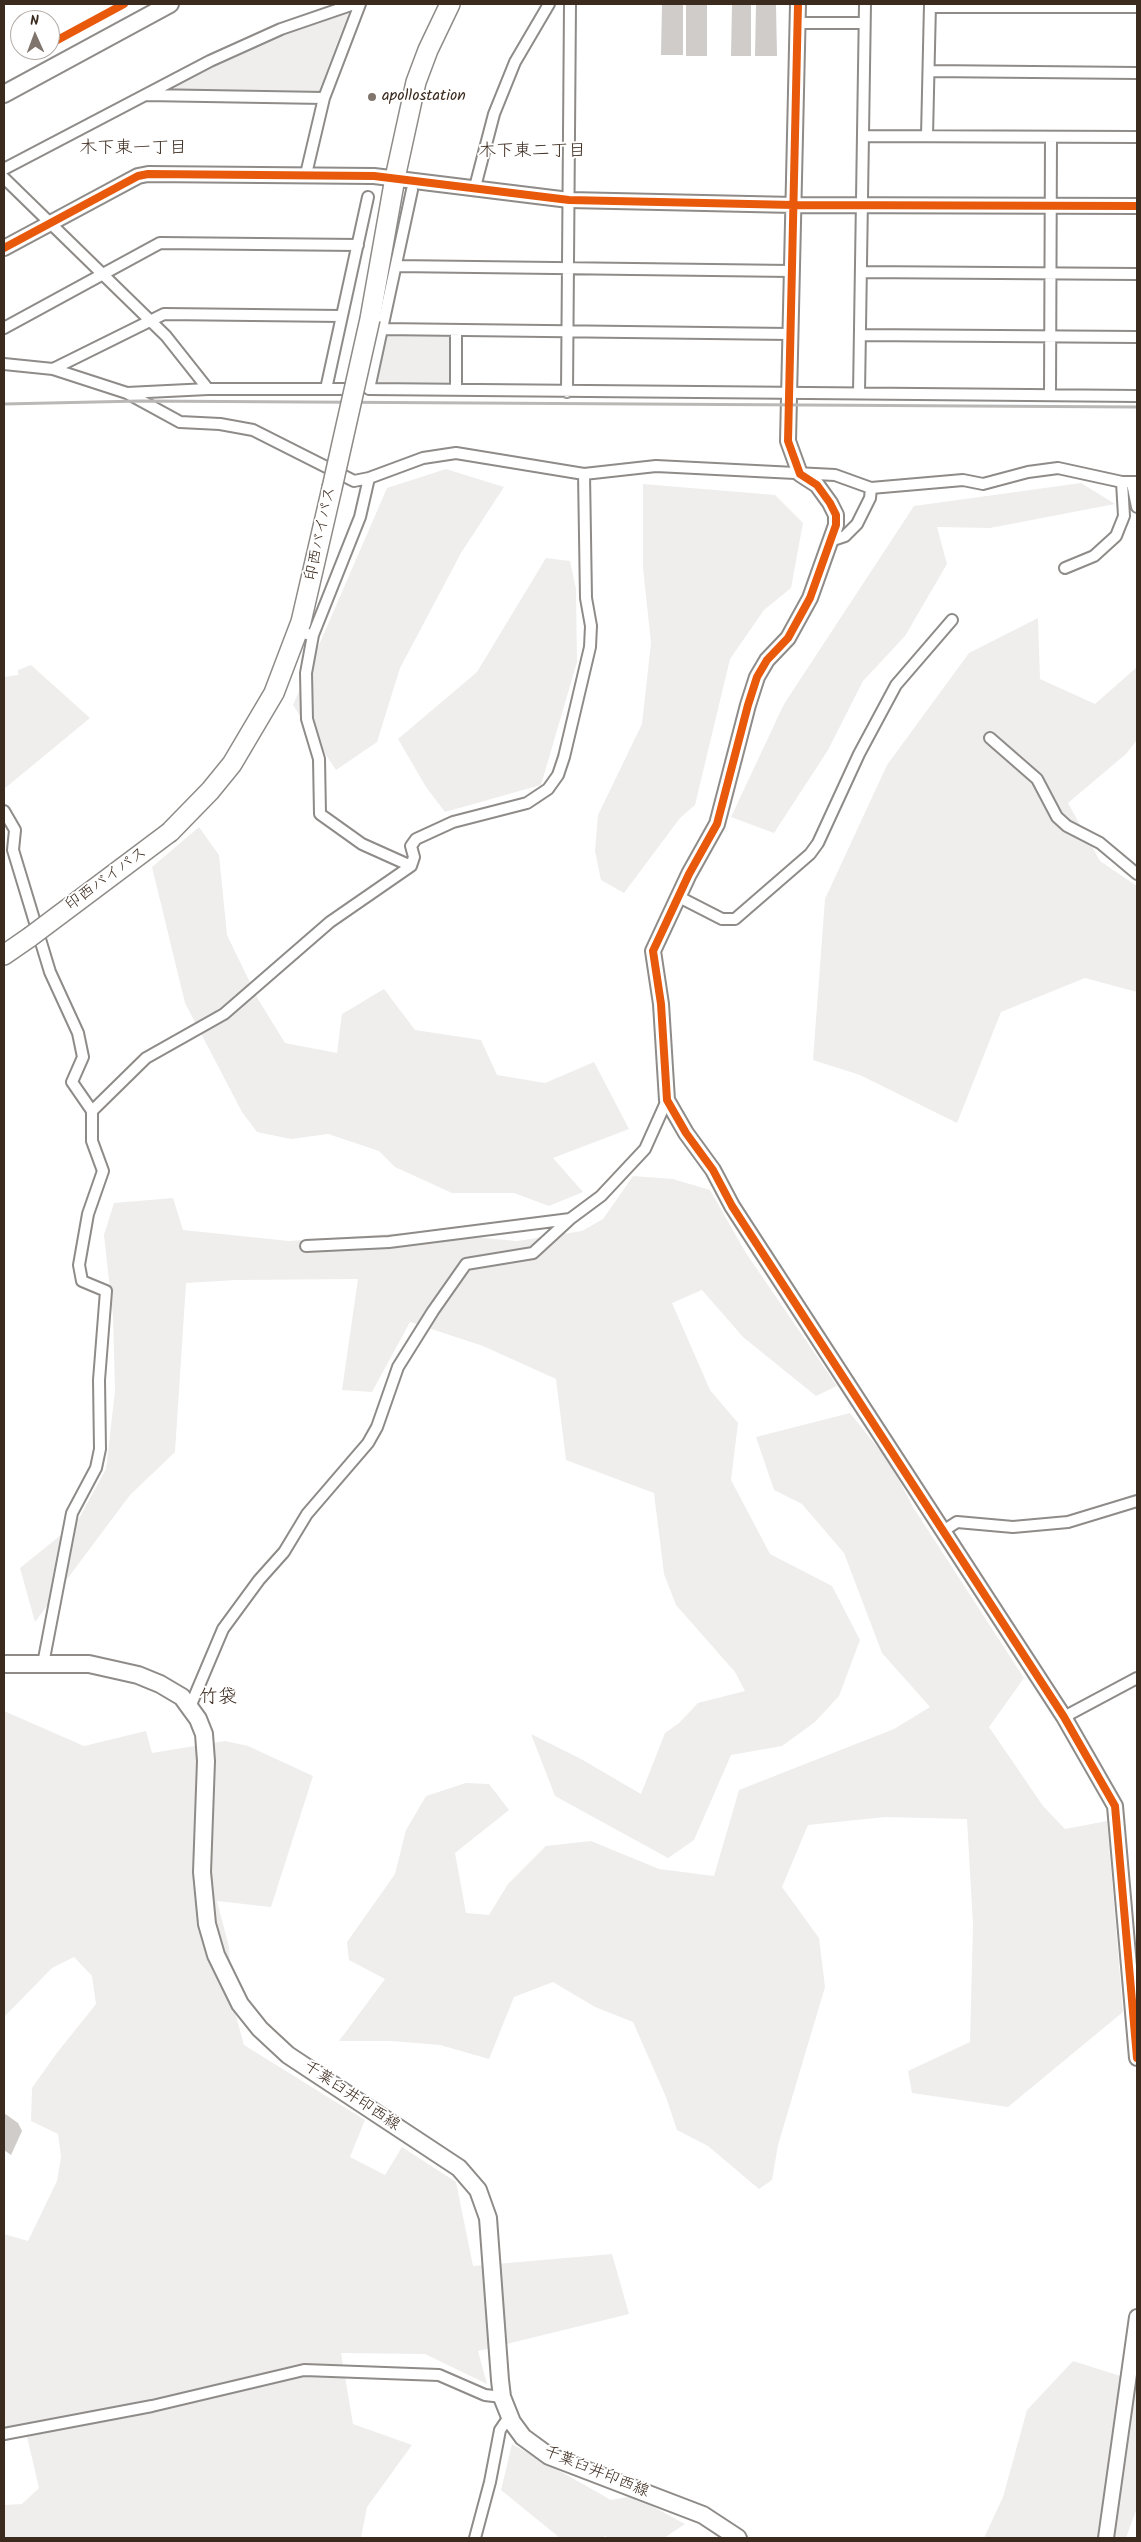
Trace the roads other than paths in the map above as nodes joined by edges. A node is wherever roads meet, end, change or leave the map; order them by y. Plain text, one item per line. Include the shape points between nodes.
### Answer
1 (170, 4) edge
2 (354, 4) edge
3 (360, 4) edge
4 (450, 4) edge
5 (549, 4) edge
6 (570, 4) edge
7 (798, 4) edge
8 (865, 4) edge
9 (930, 5) edge
10 (1137, 7) edge
11 (798, 23) junction
12 (864, 23) junction
13 (929, 71) junction
14 (1137, 73) edge
15 (4, 94) edge
16 (145, 95) junction
17 (324, 98) junction
18 (864, 136) junction
19 (927, 136) junction
20 (1051, 136) junction
21 (1137, 137) edge
22 (4, 169) edge
23 (306, 174) junction
24 (4, 178) edge
25 (395, 178) junction
26 (475, 187) junction
27 (412, 190) dead end
28 (368, 197) dead end
29 (569, 200) junction
30 (862, 204) junction
31 (794, 205) junction
32 (1051, 205) junction
33 (1137, 206) edge
34 (51, 224) junction
35 (358, 245) junction
36 (4, 248) edge
37 (396, 266) junction
38 (568, 268) junction
39 (791, 271) junction
40 (861, 272) junction
41 (104, 273) junction
42 (1051, 273) junction
43 (1137, 274) edge
44 (342, 316) junction
45 (148, 320) junction
46 (376, 324) junction
47 (4, 328) edge
48 (456, 330) junction
49 (567, 331) junction
50 (790, 334) junction
51 (860, 335) junction
52 (1051, 336) junction
53 (1137, 337) edge
54 (4, 364) edge
55 (53, 369) junction
56 (326, 388) junction
57 (208, 389) junction
58 (369, 389) junction
59 (456, 390) junction
60 (126, 392) junction
61 (567, 392) junction
62 (860, 393) junction
63 (789, 394) junction
64 (1050, 396) junction
65 (1137, 396) edge
66 (584, 474) junction
67 (800, 474) junction
68 (369, 478) junction
69 (1130, 482) edge
70 (871, 488) junction
71 (1137, 507) edge
72 (833, 540) junction
73 (1065, 568) dead end
74 (952, 620) dead end
75 (305, 634) junction
76 (990, 738) dead end
77 (4, 811) edge
78 (411, 866) junction
79 (1137, 874) edge
80 (679, 897) junction
81 (4, 955) edge
82 (667, 1100) junction
83 (92, 1111) junction
84 (570, 1219) junction
85 (306, 1246) dead end
86 (1137, 1500) edge
87 (943, 1532) junction
88 (44, 1664) junction
89 (6, 1667) edge
90 (1137, 1678) edge
91 (190, 1707) junction
92 (1064, 1718) junction
93 (1137, 2058) edge
94 (1137, 2317) edge
95 (502, 2397) junction
96 (509, 2417) junction
97 (4, 2434) edge
98 (476, 2538) edge
99 (738, 2538) edge
100 (1106, 2538) edge

1 - 15 main road
2 - 16 street via 280,29
3 - 17 street
4 - 25 highway, 印西バイパス via 416,82
5 - 26 street via 515,62 494,114
6 - 29 street
7 - 11 street
8 - 12 street
9 - 10 street
9 - 13 street
11 - 12 street
11 - 31 street
12 - 18 street
13 - 14 street
13 - 19 street
16 - 17 street
16 - 22 street
17 - 23 street
18 - 19 street
18 - 30 street
19 - 20 street
20 - 21 street
20 - 32 street
23 - 25 street
23 - 34 street via 148,174 138,176
24 - 34 street
25 - 26 street
25 - 46 highway, 印西バイパス
26 - 29 street
27 - 37 street
28 - 35 street
29 - 31 street
29 - 38 street
30 - 31 street
30 - 32 street
30 - 40 street
31 - 39 street
32 - 33 street
32 - 42 street
34 - 36 street
34 - 41 street
35 - 41 street via 160,243
35 - 44 street
37 - 38 street
37 - 46 street
38 - 39 street
38 - 49 street
39 - 50 street
40 - 42 street
40 - 51 street
41 - 45 street
41 - 47 street
42 - 43 street
42 - 52 street
44 - 45 street via 164,314
44 - 56 street
45 - 55 street
45 - 57 street via 166,336
46 - 48 street
46 - 58 street
46 - 75 highway, 印西バイパス, bridge via 332,488 309,592
48 - 49 street
48 - 59 street
49 - 50 street
49 - 61 street
50 - 63 street
51 - 52 street
51 - 62 street
52 - 53 street
52 - 64 street
54 - 55 street
55 - 60 street
56 - 57 street
56 - 58 street
57 - 60 street
58 - 59 street
59 - 61 street
60 - 68 street via 180,422 253,430 354,481
61 - 63 street
62 - 63 street
62 - 64 street
63 - 67 street via 788,441
64 - 65 street
66 - 67 street via 656,466
66 - 68 street via 456,453 423,458
66 - 78 street via 590,646 558,775 548,789 527,803 453,822 416,839 411,846 414,857
67 - 70 street via 835,475
67 - 72 street via 817,485 830,503 836,515
68 - 75 street via 360,518
69 - 70 street via 1058,468 983,484 956,480
69 - 71 street
69 - 73 street via 1124,516 1116,536 1094,556
70 - 72 street via 870,498 857,524 845,536
72 - 80 street via 810,598 788,638 767,660 758,677 717,824
74 - 80 street via 896,685 859,754 818,844 810,854 735,919 722,919
75 - 78 street via 307,719 319,759 320,814 362,844
75 - 81 highway, 印西バイパス, bridge via 247,741 210,791 170,832
76 - 79 street via 1037,779 1057,818 1100,843
77 - 83 street via 15,830 13,850 47,963 78,1033 83,1057 72,1082
78 - 83 street via 330,922 224,1014 146,1058
80 - 82 street via 653,950
82 - 84 street via 645,1149 601,1196
82 - 87 street
83 - 88 street via 92,1141 104,1170 88,1214 79,1265 82,1281 106,1291 99,1380 100,1449 96,1468 72,1513
84 - 85 street via 389,1242
84 - 91 street via 533,1253 466,1264 398,1367 368,1443 307,1514 284,1552 259,1580 224,1629
86 - 87 street via 1068,1522 1013,1527 957,1522
87 - 92 street
88 - 89 main road, 千葉臼井印西線
88 - 91 main road, 千葉臼井印西線 via 89,1664 138,1675 173,1690
90 - 92 street
91 - 95 main road, 千葉臼井印西線 via 204,1734 202,1872 207,1924 216,1954 240,2004 260,2029 288,2055 458,2168 478,2190 488,2218
92 - 93 street via 1115,1806
94 - 100 street
95 - 96 main road, 千葉臼井印西線
95 - 97 street via 485,2395 439,2375 304,2370 152,2406
96 - 98 street via 500,2430
96 - 99 main road, 千葉臼井印西線 via 523,2437 549,2456 703,2515

